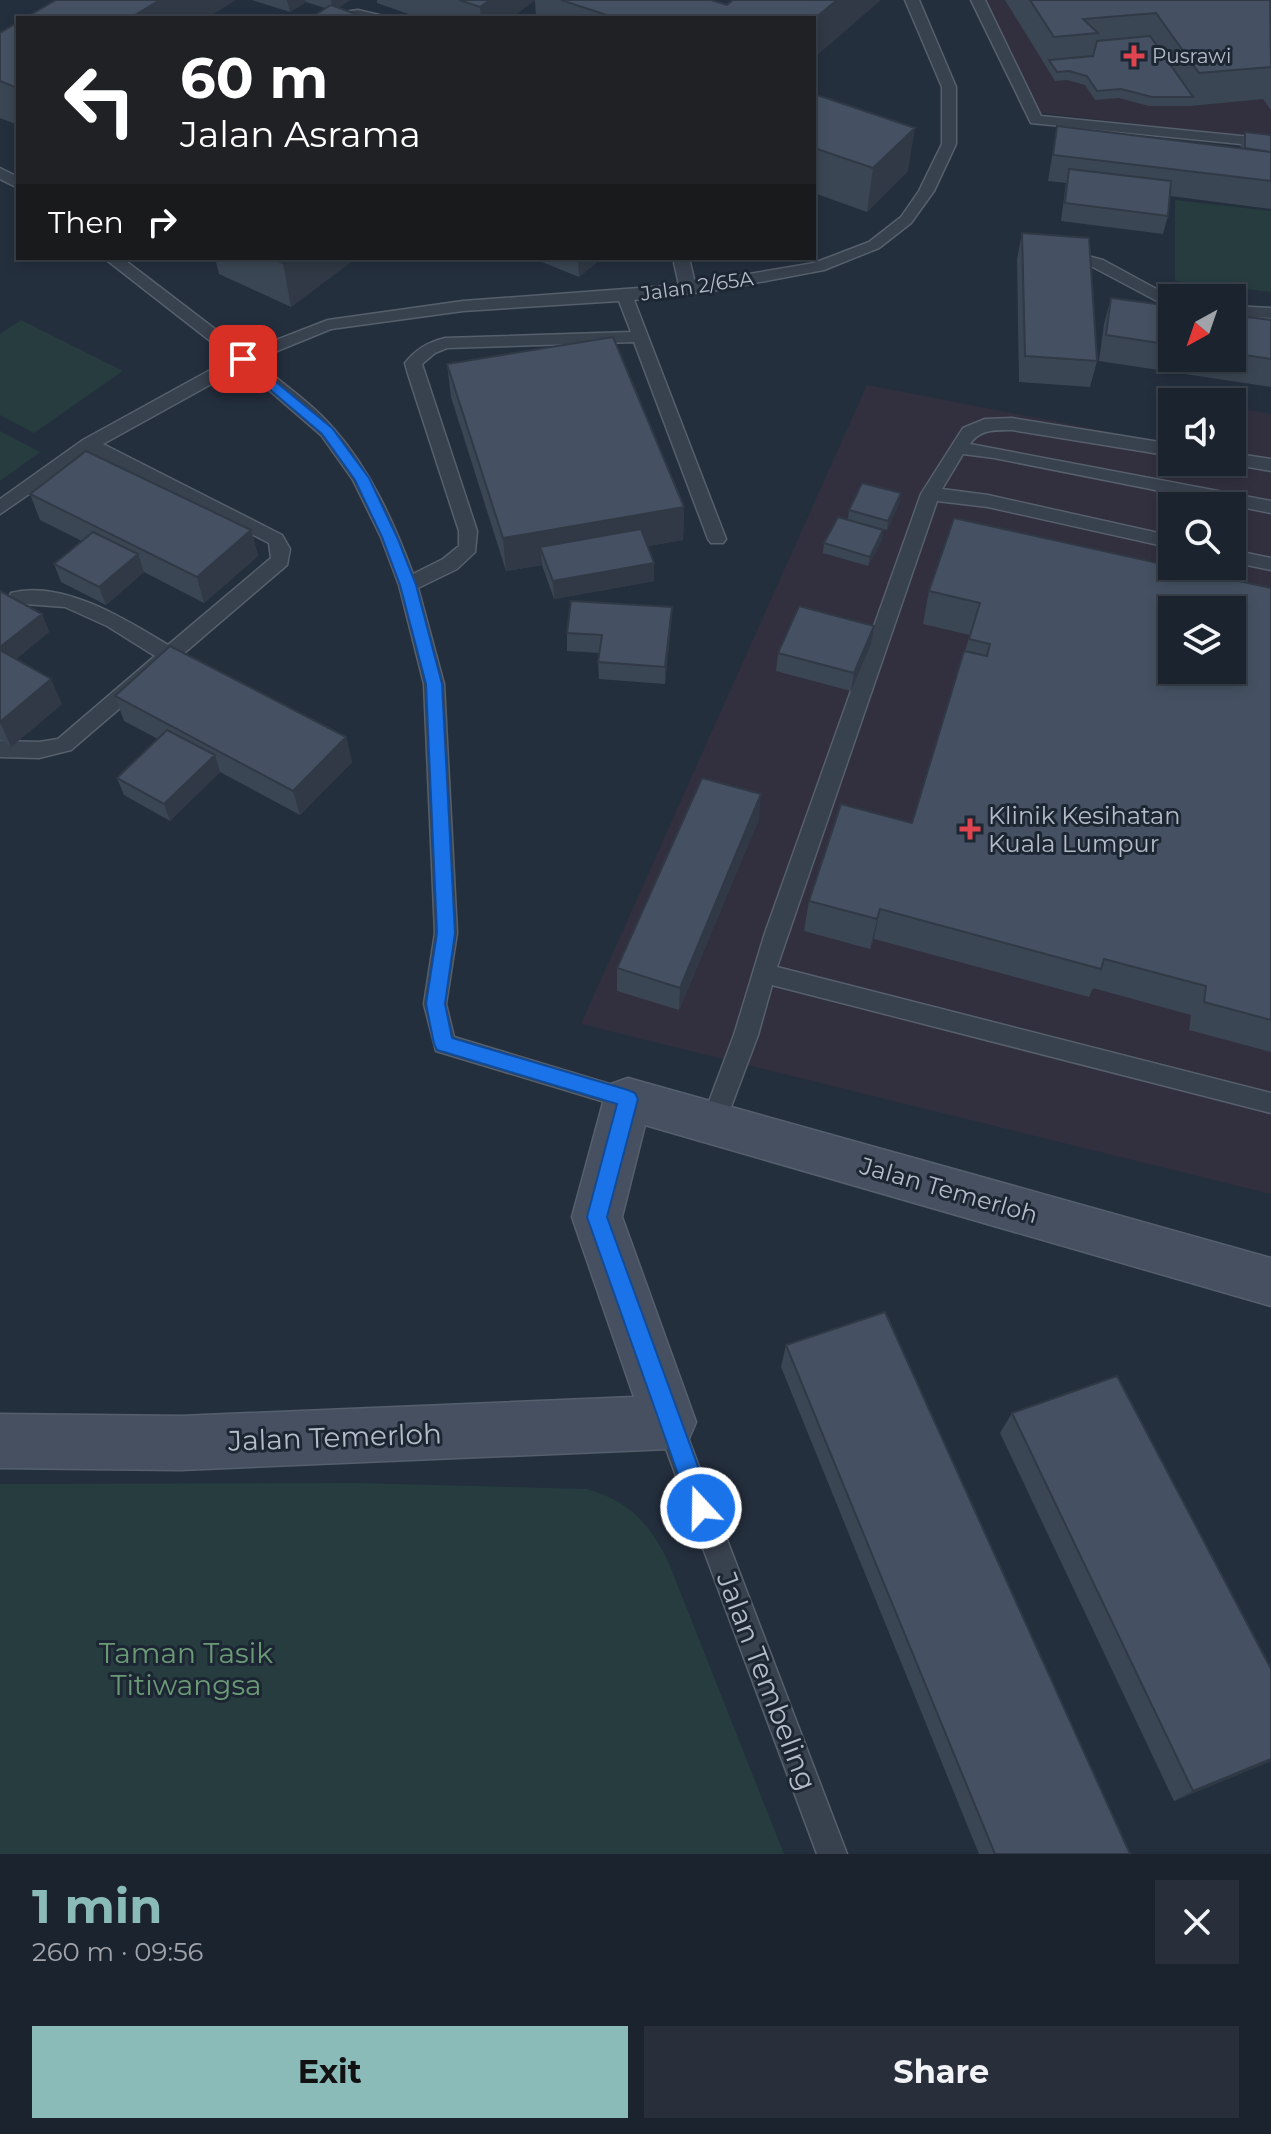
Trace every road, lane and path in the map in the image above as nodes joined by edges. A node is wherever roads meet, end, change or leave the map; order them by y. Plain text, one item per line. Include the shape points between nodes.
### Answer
1 (912, 0) edge
2 (978, 0) edge
3 (344, 16) edge
4 (372, 16) edge
5 (1183, 124) dead end
6 (1271, 133) edge
7 (1271, 143) edge
8 (1052, 252) edge
9 (115, 260) edge
10 (681, 260) edge
11 (688, 289) junction
12 (625, 296) junction
13 (1158, 296) edge
14 (1246, 312) edge
15 (1271, 313) edge
16 (642, 337) junction
17 (243, 359) junction
18 (89, 444) junction
19 (958, 448) junction
20 (1158, 448) edge
21 (1246, 461) edge
22 (1271, 465) edge
23 (930, 494) junction
24 (1271, 507) edge
25 (0, 508) edge
26 (717, 539) dead end
27 (1158, 539) edge
28 (1246, 559) edge
29 (1271, 564) edge
30 (408, 585) junction
31 (18, 598) edge
32 (169, 655) junction
33 (0, 749) edge
34 (766, 974) junction
35 (628, 1099) junction
36 (1271, 1103) edge
37 (713, 1123) junction
38 (1271, 1282) edge
39 (669, 1422) junction
40 (0, 1441) edge
41 (832, 1854) edge

1 - 11 lane, Jalan 2/65A via 949,87 949,144 906,220 874,245 818,267
2 - 7 lane via 1036,120
3 - 4 lane
5 - 6 lane
8 - 13 lane via 1097,263
9 - 17 lane
10 - 11 lane
11 - 12 lane, Jalan 2/65A
12 - 16 lane
12 - 17 lane, Jalan 2/65A via 463,306 328,325
14 - 15 lane
16 - 26 lane
16 - 30 lane via 445,343 419,356 413,363 468,531 468,548 450,564
17 - 18 lane, Jalan 2/65A
17 - 30 lane via 327,431 361,478
18 - 25 lane, Jalan 2/65A
18 - 32 lane via 276,539 281,549 280,560
19 - 20 lane via 969,432 1012,424
19 - 23 lane
19 - 24 lane
21 - 22 lane
23 - 27 lane via 988,501
23 - 34 lane
28 - 29 lane
30 - 35 lane via 434,684 446,933 435,1004 444,1044
31 - 32 lane via 68,601 114,621
32 - 33 lane via 64,745
34 - 36 lane
34 - 37 lane
35 - 37 street, Jalan Temerloh
35 - 39 street, Jalan Tembeling via 597,1217
37 - 38 street, Jalan Temerloh
39 - 40 street, Jalan Temerloh via 181,1443
39 - 41 lane, Jalan Tembeling

